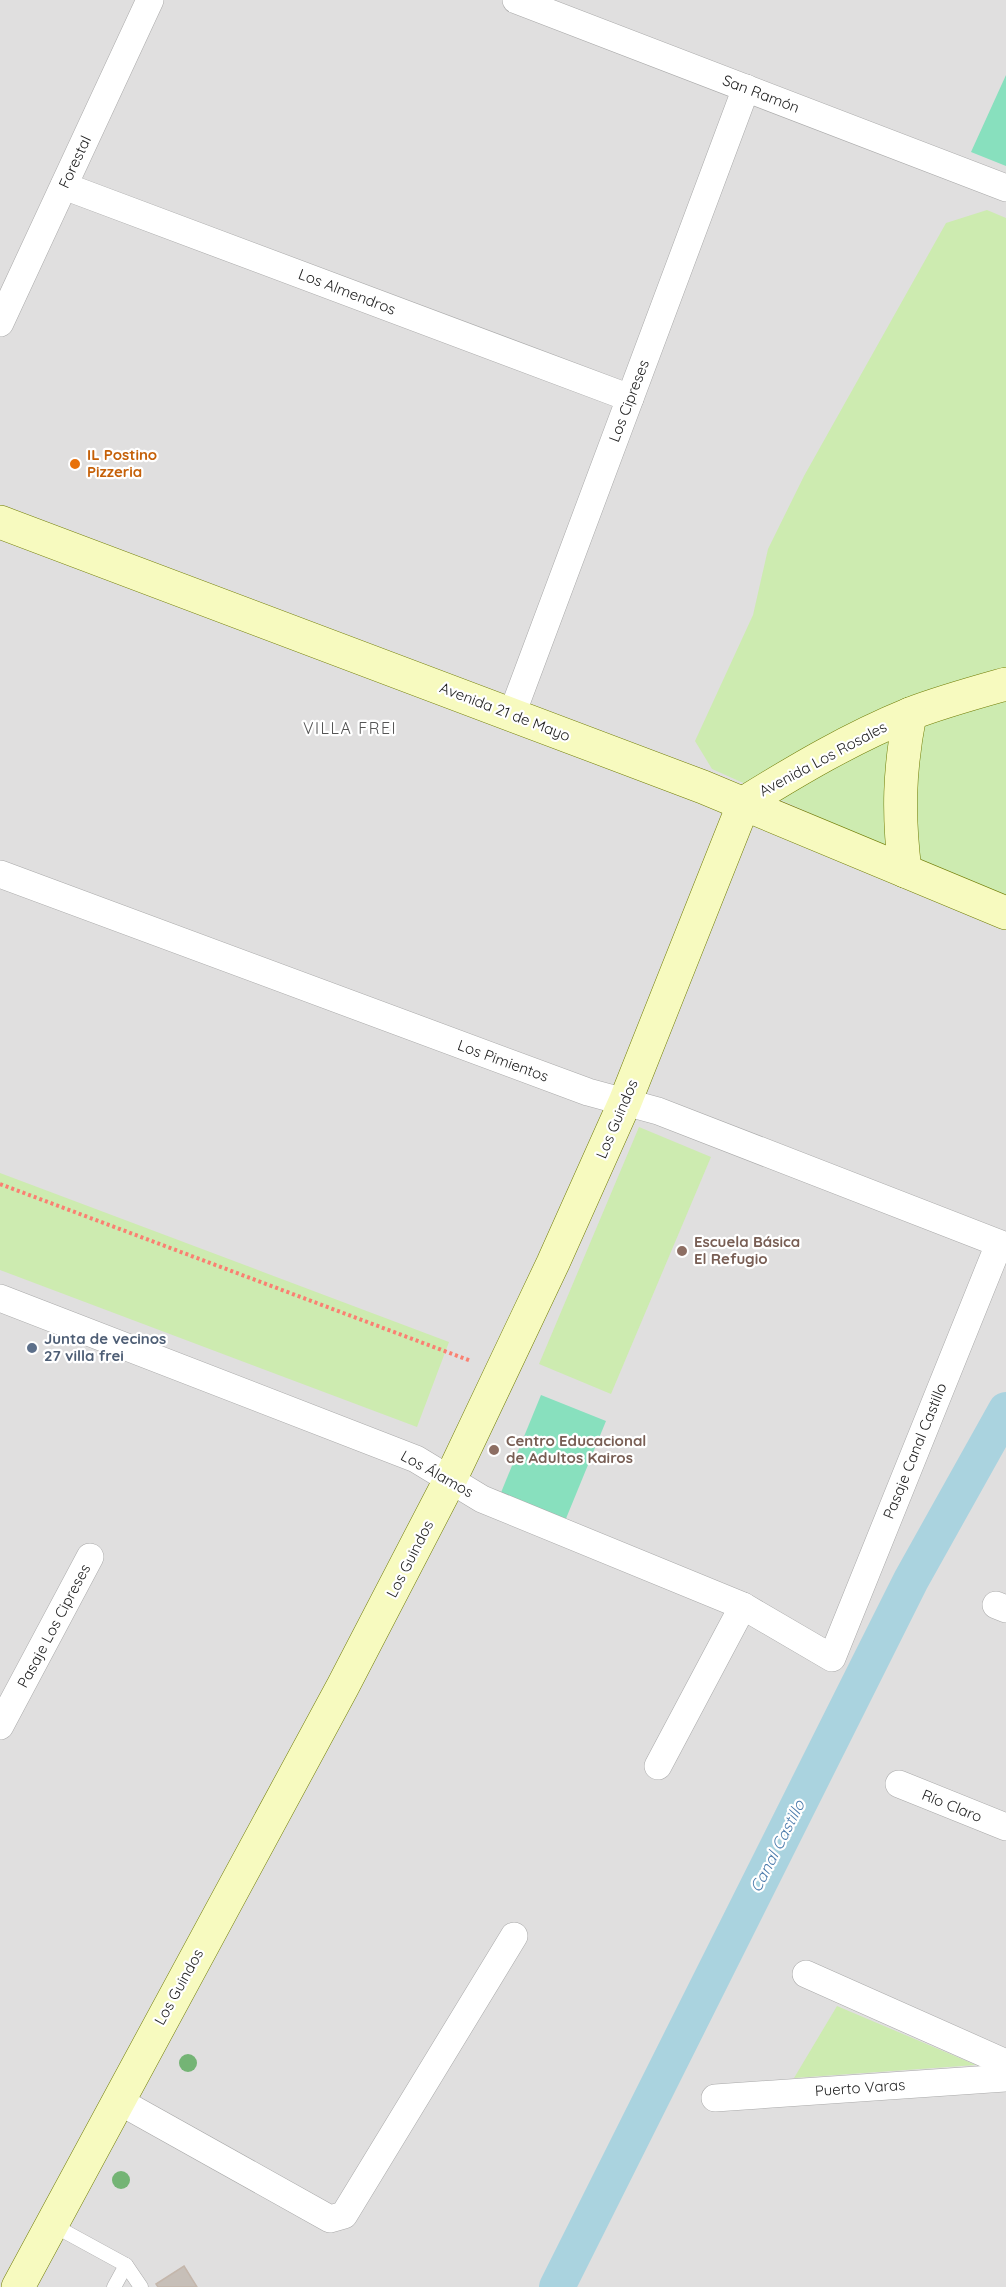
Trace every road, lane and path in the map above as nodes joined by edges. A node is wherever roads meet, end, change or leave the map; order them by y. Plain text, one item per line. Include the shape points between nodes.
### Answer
1 (150, 0) edge
2 (516, 0) edge
3 (746, 88) junction
4 (64, 186) junction
5 (1006, 188) edge
6 (0, 323) edge
7 (630, 398) junction
8 (0, 522) edge
9 (1006, 684) edge
10 (512, 714) junction
11 (910, 714) junction
12 (744, 802) junction
13 (905, 871) junction
14 (0, 874) edge
15 (1006, 914) edge
16 (625, 1102) junction
17 (0, 1184) edge
18 (1002, 1245) edge
19 (0, 1298) edge
20 (502, 1372) junction
21 (450, 1480) junction
22 (90, 1557) dead end
23 (743, 1606) junction
24 (832, 1658) joint
25 (0, 1726) edge
26 (658, 1766) dead end
27 (899, 1784) dead end
28 (1006, 1827) edge
29 (514, 1936) dead end
30 (806, 1974) dead end
31 (1006, 2063) edge
32 (1006, 2078) edge
33 (715, 2098) dead end
34 (117, 2100) junction
35 (51, 2224) junction
36 (126, 2265) junction
37 (18, 2287) edge
38 (114, 2287) edge
39 (141, 2287) edge

1 - 4 street, Forestal
2 - 3 street, San Ramón
3 - 5 street, San Ramón
3 - 7 street, Los Cipreses
4 - 6 street, Forestal
4 - 7 street, Los Almendros
7 - 10 street, Los Cipreses
8 - 10 street, Avenida 21 de Mayo
9 - 11 street, Avenida Los Rosales
10 - 12 street, Avenida 21 de Mayo
11 - 12 street, Avenida Los Rosales via 838,748
11 - 13 street via 899,788
12 - 13 street, Avenida 21 de Mayo
12 - 16 street, Los Guindos
13 - 15 street, Avenida 21 de Mayo
14 - 16 street, Los Pimientos via 588,1092
16 - 18 street, Los Pimientos via 658,1111
16 - 20 street, Los Guindos
17 - 20 path
18 - 24 street, Pasaje Canal Castillo
19 - 21 street, Los Álamos via 416,1459
20 - 21 street, Los Guindos
21 - 23 street, Los Álamos via 482,1499
21 - 34 street, Los Guindos via 343,1686
22 - 25 street, Pasaje Los Cipreses
23 - 24 street, Los Álamos
23 - 26 street
27 - 28 street, Río Claro
29 - 34 street via 344,2215 330,2219
30 - 31 street
32 - 33 street, Puerto Varas
34 - 35 street, Los Guindos
35 - 36 lane
35 - 37 street, Los Guindos
36 - 38 lane
36 - 39 lane

